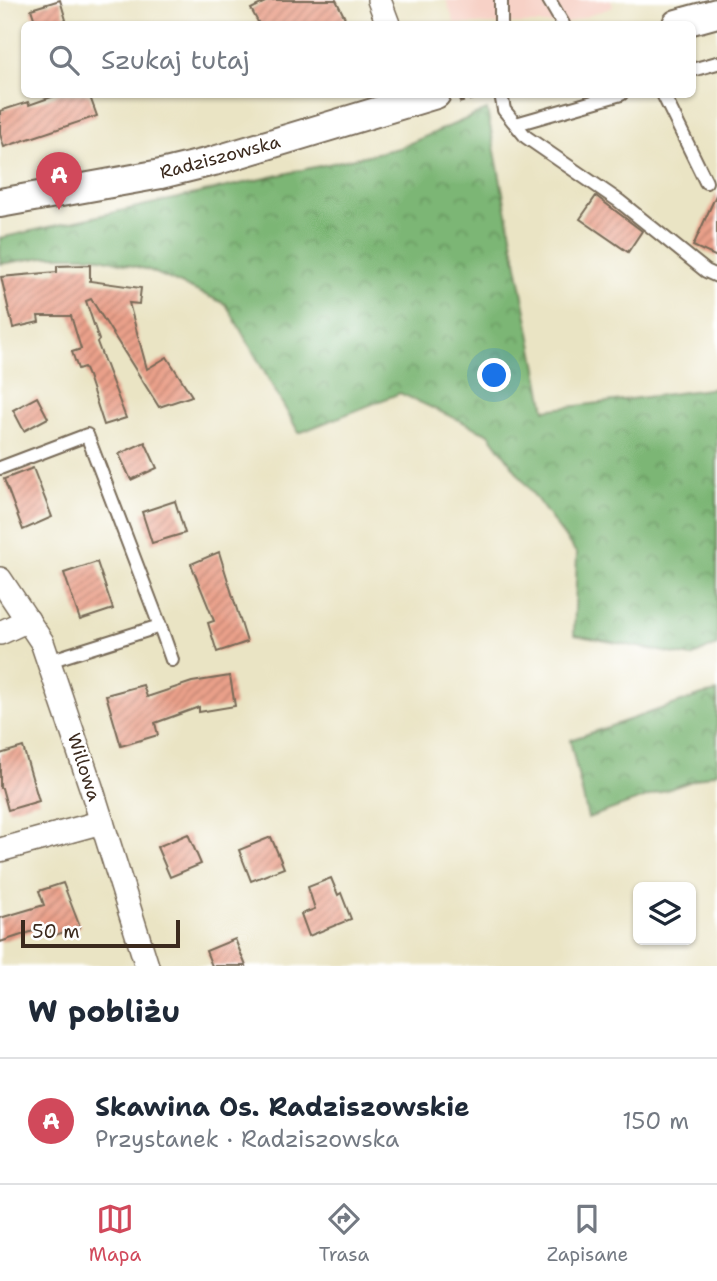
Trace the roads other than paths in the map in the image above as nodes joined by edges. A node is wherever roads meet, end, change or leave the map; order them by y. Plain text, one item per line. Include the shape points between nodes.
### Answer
1 (379, 0) edge
2 (502, 0) edge
3 (549, 0) edge
4 (717, 13) edge
5 (387, 21) edge
6 (501, 21) edge
7 (562, 21) edge
8 (688, 21) edge
9 (717, 63) edge
10 (696, 68) edge
11 (419, 98) edge
12 (502, 98) edge
13 (607, 98) edge
14 (665, 98) edge
15 (516, 124) junction
16 (706, 182) dead end
17 (0, 203) edge
18 (717, 276) edge
19 (0, 468) edge
20 (0, 579) edge
21 (28, 620) junction
22 (160, 626) junction
23 (0, 633) edge
24 (172, 660) dead end
25 (48, 662) junction
26 (102, 822) junction
27 (0, 850) edge
28 (147, 966) edge

1 - 5 street
2 - 6 lane
3 - 7 lane
4 - 8 street
9 - 10 lane
11 - 17 street, Radziszowska via 174,171
12 - 15 lane via 504,110
13 - 15 lane
14 - 16 lane
15 - 18 lane via 526,137
19 - 22 lane via 87,435
20 - 21 street, Willowa
21 - 23 street
21 - 25 street, Willowa
22 - 24 lane
22 - 25 lane
25 - 26 street, Willowa
26 - 27 street
26 - 28 street, Willowa

